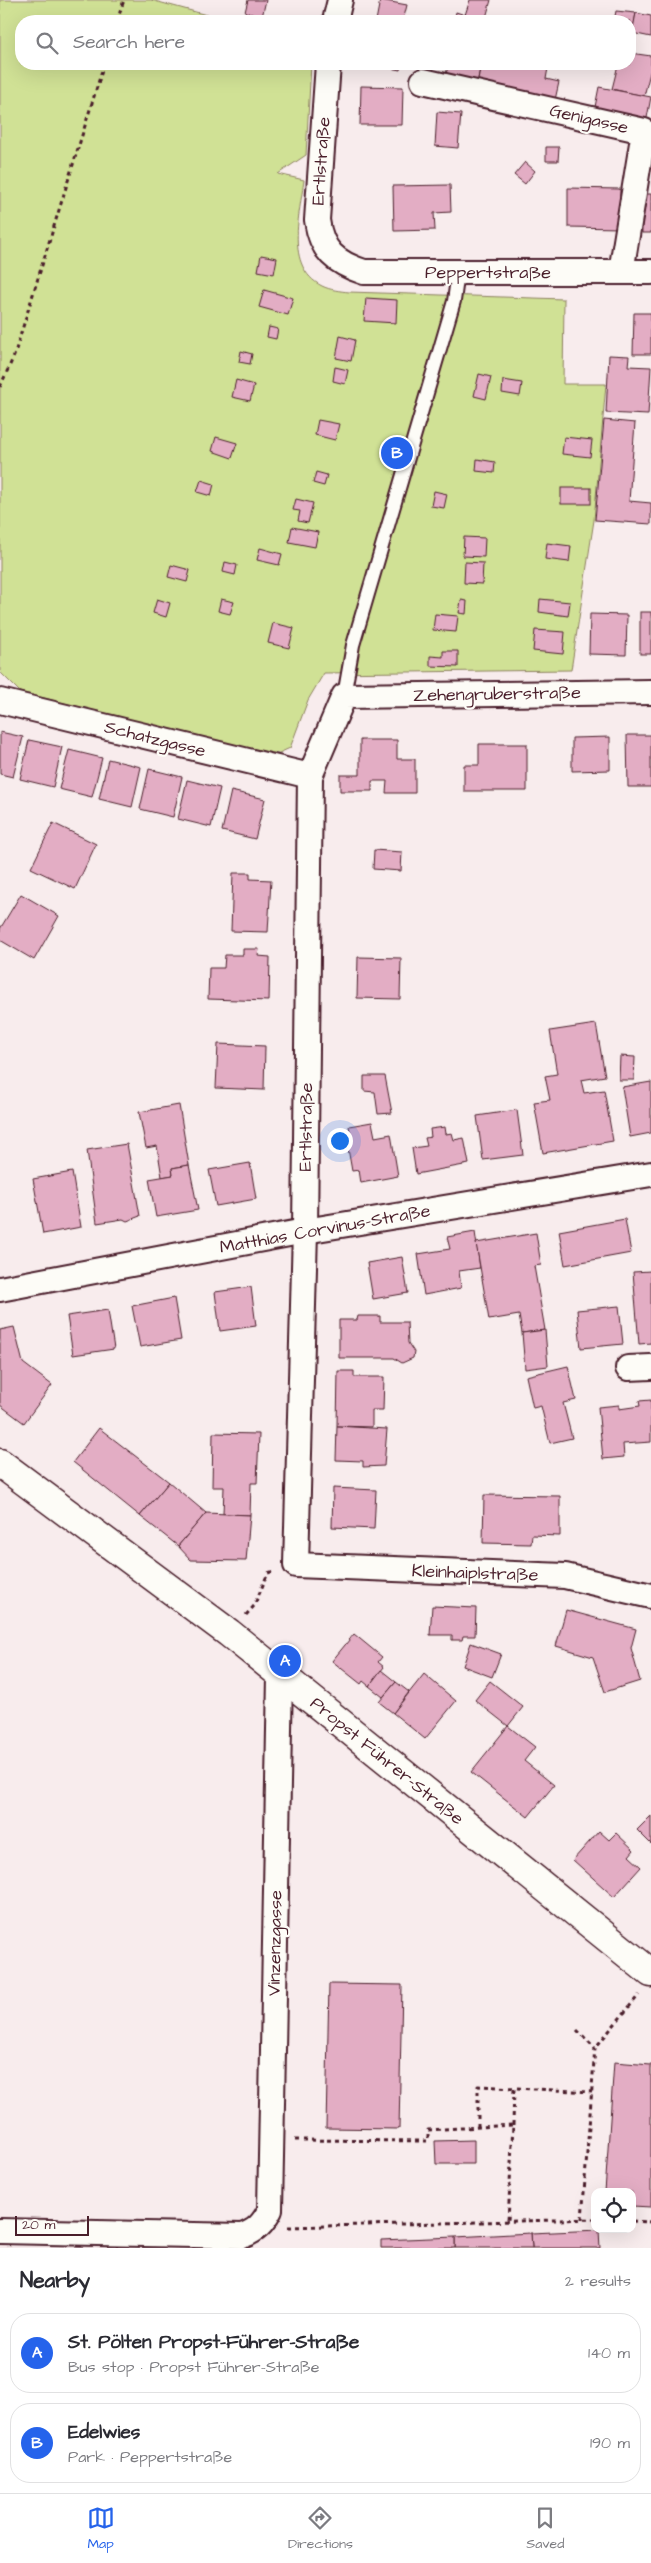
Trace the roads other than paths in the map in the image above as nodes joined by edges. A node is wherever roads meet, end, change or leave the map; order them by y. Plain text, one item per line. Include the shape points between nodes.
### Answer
1 (340, 0) edge
2 (336, 15) edge
3 (328, 70) edge
4 (423, 81) dead end
5 (331, 254) joint
6 (458, 272) junction
7 (621, 272) junction
8 (651, 272) edge
9 (651, 692) edge
10 (344, 696) junction
11 (0, 701) edge
12 (310, 776) junction
13 (651, 1174) edge
14 (305, 1231) junction
15 (0, 1290) edge
16 (0, 1463) edge
17 (296, 1565) joint
18 (651, 1596) edge
19 (280, 1676) junction
20 (648, 1981) edge
21 (0, 2231) edge

1 - 2 street
3 - 5 street, Ertlstraße via 317,220 319,237
4 - 7 street, Genigasse via 644,132
5 - 6 street, Peppertstraße via 344,266 364,272
6 - 7 street, Peppertstraße
6 - 10 lane via 454,301 353,645
7 - 8 street, Peppertstraße
9 - 10 street, Zehengruberstraße
10 - 12 street, Ertlstraße
11 - 12 street, Schatzgasse
12 - 14 street, Ertlstraße
13 - 14 street, Matthias Corvinus-Straße
14 - 15 street, Matthias Corvinus-Straße
14 - 17 street, Ertlstraße
16 - 19 street, Propst Führer-Straße via 229,1633
17 - 18 street, Kleinhaiplstraße via 565,1576
19 - 20 street, Propst Führer-Straße
19 - 21 street, Vinzenzgasse via 272,2139 274,2219 242,2236

